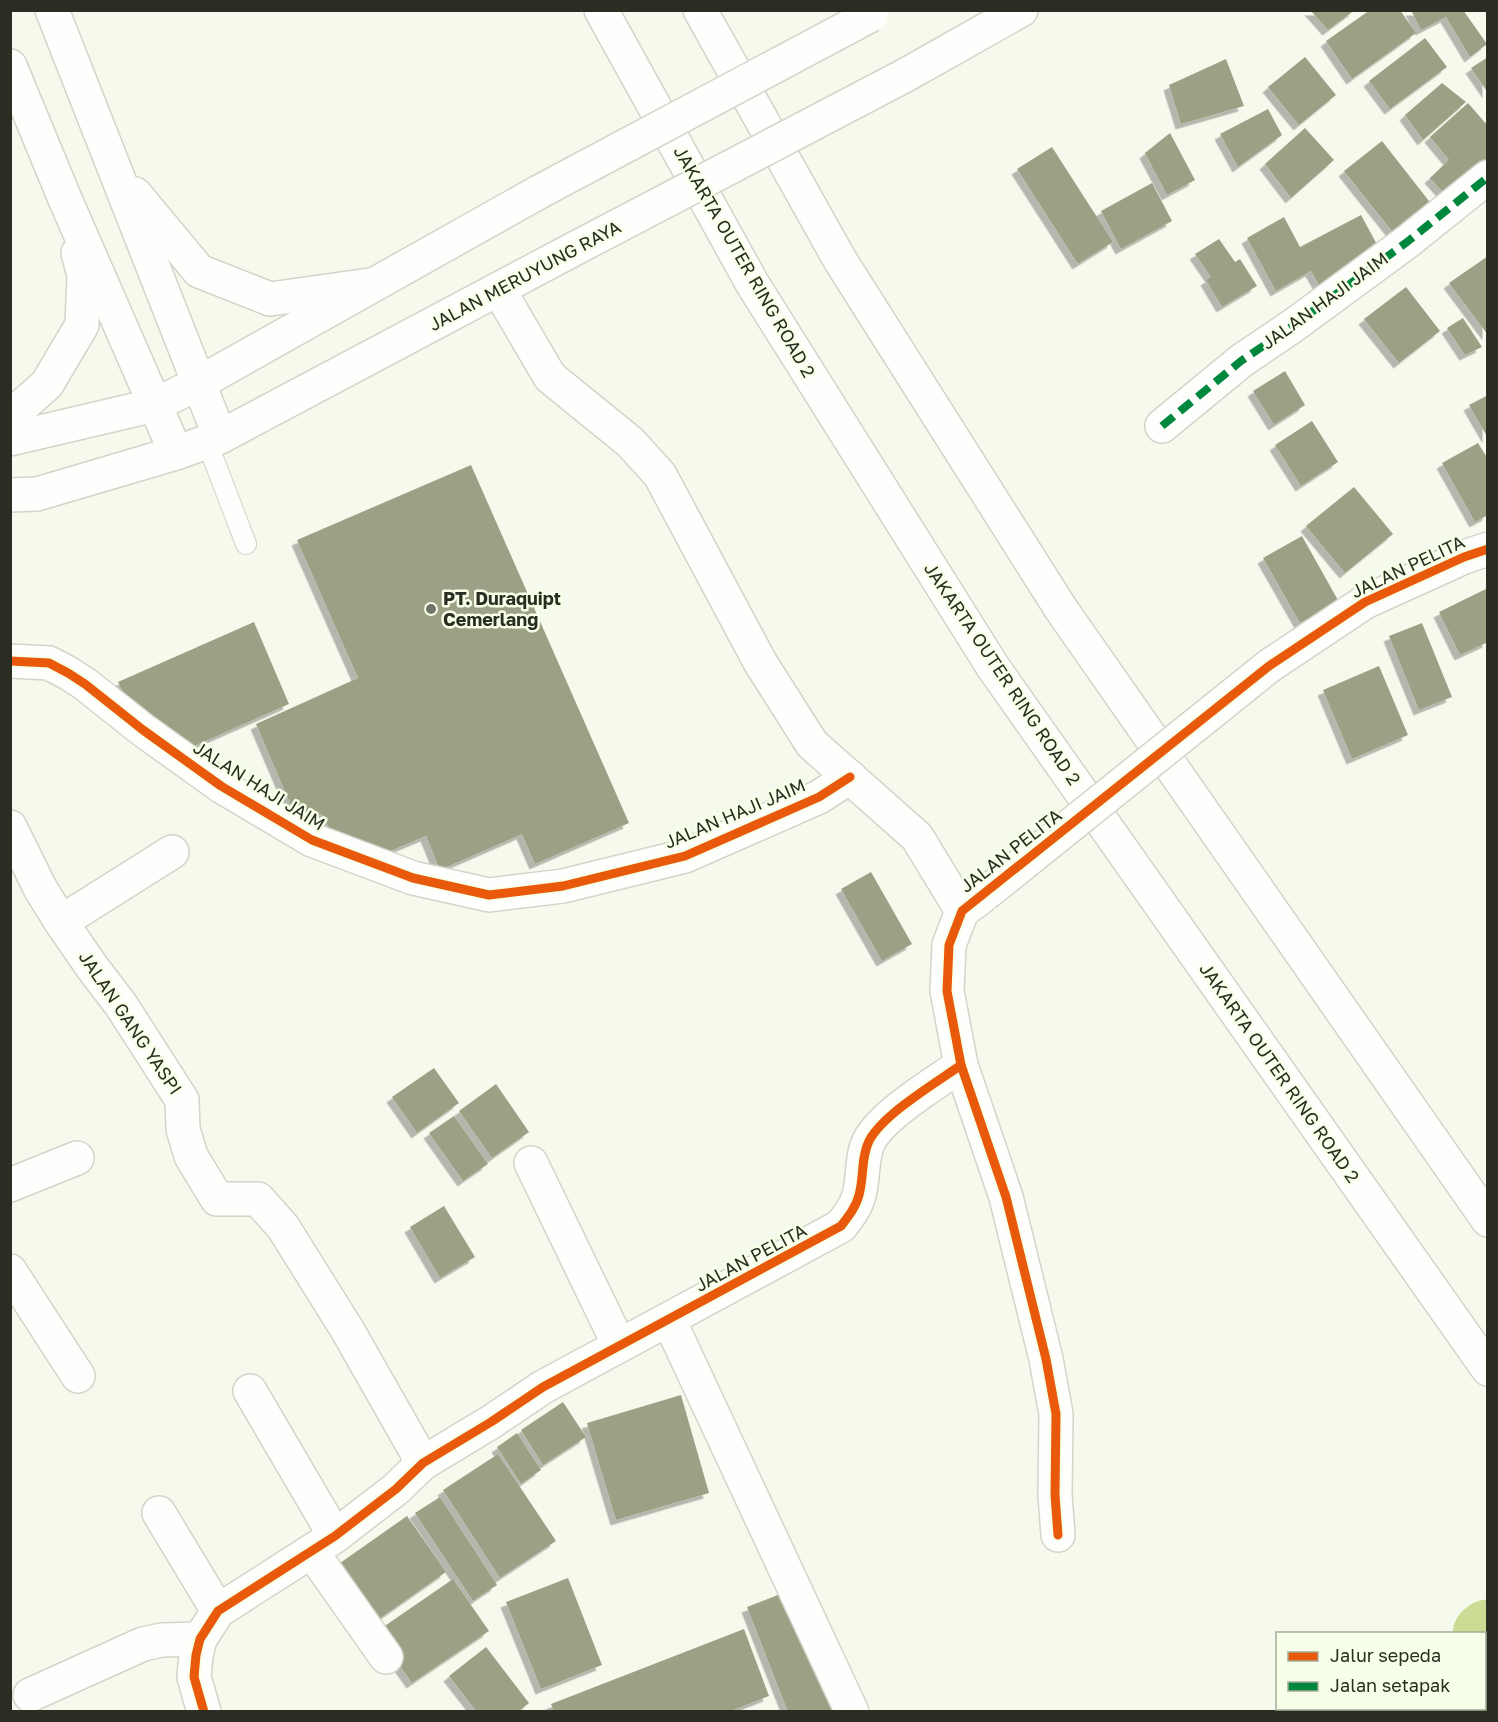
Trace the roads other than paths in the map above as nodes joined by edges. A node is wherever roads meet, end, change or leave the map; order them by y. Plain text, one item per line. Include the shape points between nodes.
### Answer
1 (52, 10) edge
2 (601, 10) edge
3 (700, 10) edge
4 (1022, 10) edge
5 (877, 13) edge
6 (10, 66) edge
7 (117, 172) junction
8 (1488, 177) edge
9 (65, 199) junction
10 (370, 285) junction
11 (499, 290) junction
12 (199, 383) junction
13 (155, 405) junction
14 (10, 417) edge
15 (1162, 426) dead end
16 (10, 439) edge
17 (213, 440) junction
18 (176, 453) junction
19 (10, 495) edge
20 (246, 544) dead end
21 (1488, 549) edge
22 (10, 661) edge
23 (850, 777) junction
24 (10, 827) edge
25 (172, 852) dead end
26 (973, 903) junction
27 (61, 922) junction
28 (961, 1065) junction
29 (76, 1158) dead end
30 (531, 1163) dead end
31 (10, 1185) edge
32 (1488, 1220) edge
33 (10, 1271) edge
34 (669, 1320) junction
35 (619, 1345) junction
36 (1488, 1369) edge
37 (78, 1376) dead end
38 (250, 1391) dead end
39 (423, 1463) junction
40 (159, 1513) dead end
41 (1058, 1535) dead end
42 (324, 1544) junction
43 (218, 1611) junction
44 (200, 1639) junction
45 (386, 1657) dead end
46 (30, 1695) dead end
47 (204, 1712) edge
48 (852, 1712) edge

1 - 7 main road
2 - 36 main road, JAKARTA OUTER RING ROAD 2 via 752,283 993,667
3 - 32 main road via 840,260 1061,609
4 - 11 main road, JALAN MERUYUNG RAYA, bridge
5 - 10 main road, bridge
6 - 9 main road
7 - 10 main road via 199,271 270,299
7 - 12 main road
8 - 15 main road, JALAN HAJI JAIM via 1398,248 1241,361
9 - 13 main road
9 - 14 main road via 84,275 82,325 46,384
10 - 12 main road
11 - 17 main road, JALAN MERUYUNG RAYA
11 - 23 main road via 550,377 630,442 660,475 766,672 812,744
12 - 13 main road
12 - 17 main road
13 - 16 main road
13 - 18 main road
17 - 18 main road, JALAN MERUYUNG RAYA
17 - 20 lane
18 - 19 main road, JALAN MERUYUNG RAYA via 38,494
21 - 26 main road, JALAN PELITA, bridge via 1365,602 1269,666
22 - 23 main road, JALAN HAJI JAIM via 49,663 68,673 221,786 312,840 413,879 489,895 563,886 685,856 819,797
23 - 26 main road via 917,837
24 - 27 main road, JALAN GANG YASPI
25 - 27 main road
26 - 28 main road, JALAN PELITA via 949,945 947,991
27 - 39 main road, JALAN GANG YASPI via 182,1100 183,1129 191,1156 217,1199 258,1199 283,1227
28 - 34 main road, JALAN PELITA via 880,1126 864,1157 859,1195 841,1226
28 - 41 main road via 1006,1197 1046,1359 1056,1414
29 - 31 main road
30 - 35 main road
33 - 37 main road
34 - 35 main road, JALAN PELITA
34 - 48 main road
35 - 39 main road, JALAN PELITA via 543,1387
38 - 42 main road
39 - 42 main road, JALAN PELITA via 396,1489
40 - 43 main road
42 - 43 main road, JALAN PELITA
42 - 45 main road
43 - 44 main road
44 - 46 main road via 143,1644
44 - 47 main road via 194,1677

